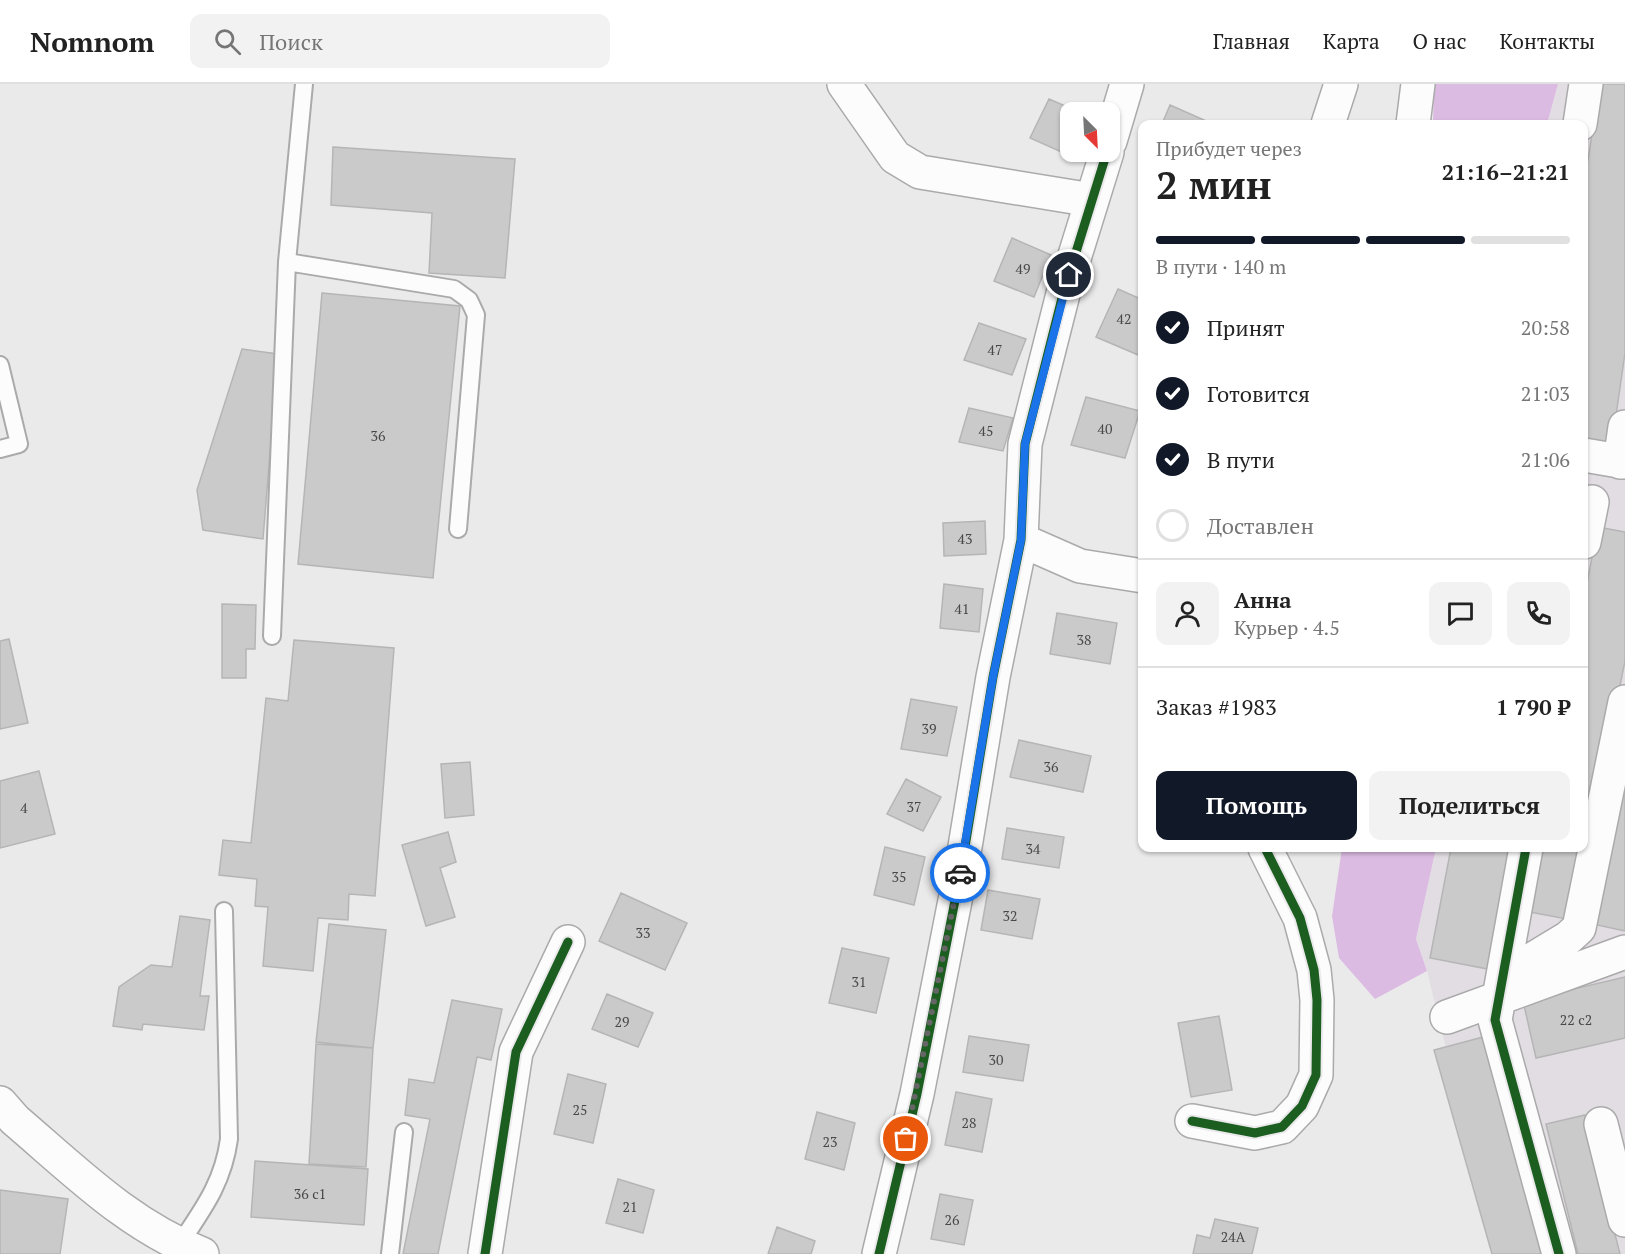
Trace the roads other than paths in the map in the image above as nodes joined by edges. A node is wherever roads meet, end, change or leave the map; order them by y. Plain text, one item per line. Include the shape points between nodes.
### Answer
1 (304, 84) edge
2 (844, 84) edge
3 (1128, 84) edge
4 (1341, 84) edge
5 (1418, 84) edge
6 (1586, 84) edge
7 (1120, 109) edge
8 (1329, 120) edge
9 (1414, 120) edge
10 (1581, 120) edge
11 (1104, 162) edge
12 (1092, 200) junction
13 (287, 262) junction
14 (0, 365) edge
15 (1625, 427) edge
16 (0, 449) edge
17 (1588, 456) edge
18 (1622, 462) edge
19 (1592, 502) dead end
20 (1588, 522) edge
21 (458, 529) dead end
22 (1021, 540) junction
23 (1138, 575) edge
24 (272, 636) dead end
25 (1625, 702) edge
26 (1267, 852) edge
27 (1525, 852) edge
28 (224, 911) dead end
29 (568, 942) dead end
30 (1625, 952) edge
31 (1498, 1000) junction
32 (1447, 1017) dead end
33 (0, 1103) edge
34 (1192, 1121) dead end
35 (1601, 1124) dead end
36 (405, 1132) dead end
37 (1625, 1220) edge
38 (191, 1250) edge
39 (390, 1254) edge
40 (485, 1254) edge
41 (879, 1254) edge
42 (1559, 1254) edge

1 - 13 lane
2 - 12 street via 895,157 920,172
3 - 7 street
4 - 8 street
5 - 9 street
6 - 10 street
11 - 12 street
12 - 22 street via 1063,294 1025,444
13 - 21 lane via 454,289 470,300 476,315
13 - 24 lane
14 - 16 lane via 19,444
15 - 18 street
17 - 18 street
19 - 20 street
22 - 23 street via 1080,566
22 - 41 street via 917,1094
25 - 31 street via 1579,928 1523,965
26 - 34 street via 1300,918 1314,970 1316,1075 1302,1106 1282,1127 1256,1133
27 - 31 street
28 - 38 lane via 229,1139 226,1164
29 - 40 street via 516,1052
30 - 31 street
31 - 32 street
31 - 42 street via 1495,1020
33 - 38 street via 123,1212
35 - 37 street
36 - 39 lane

